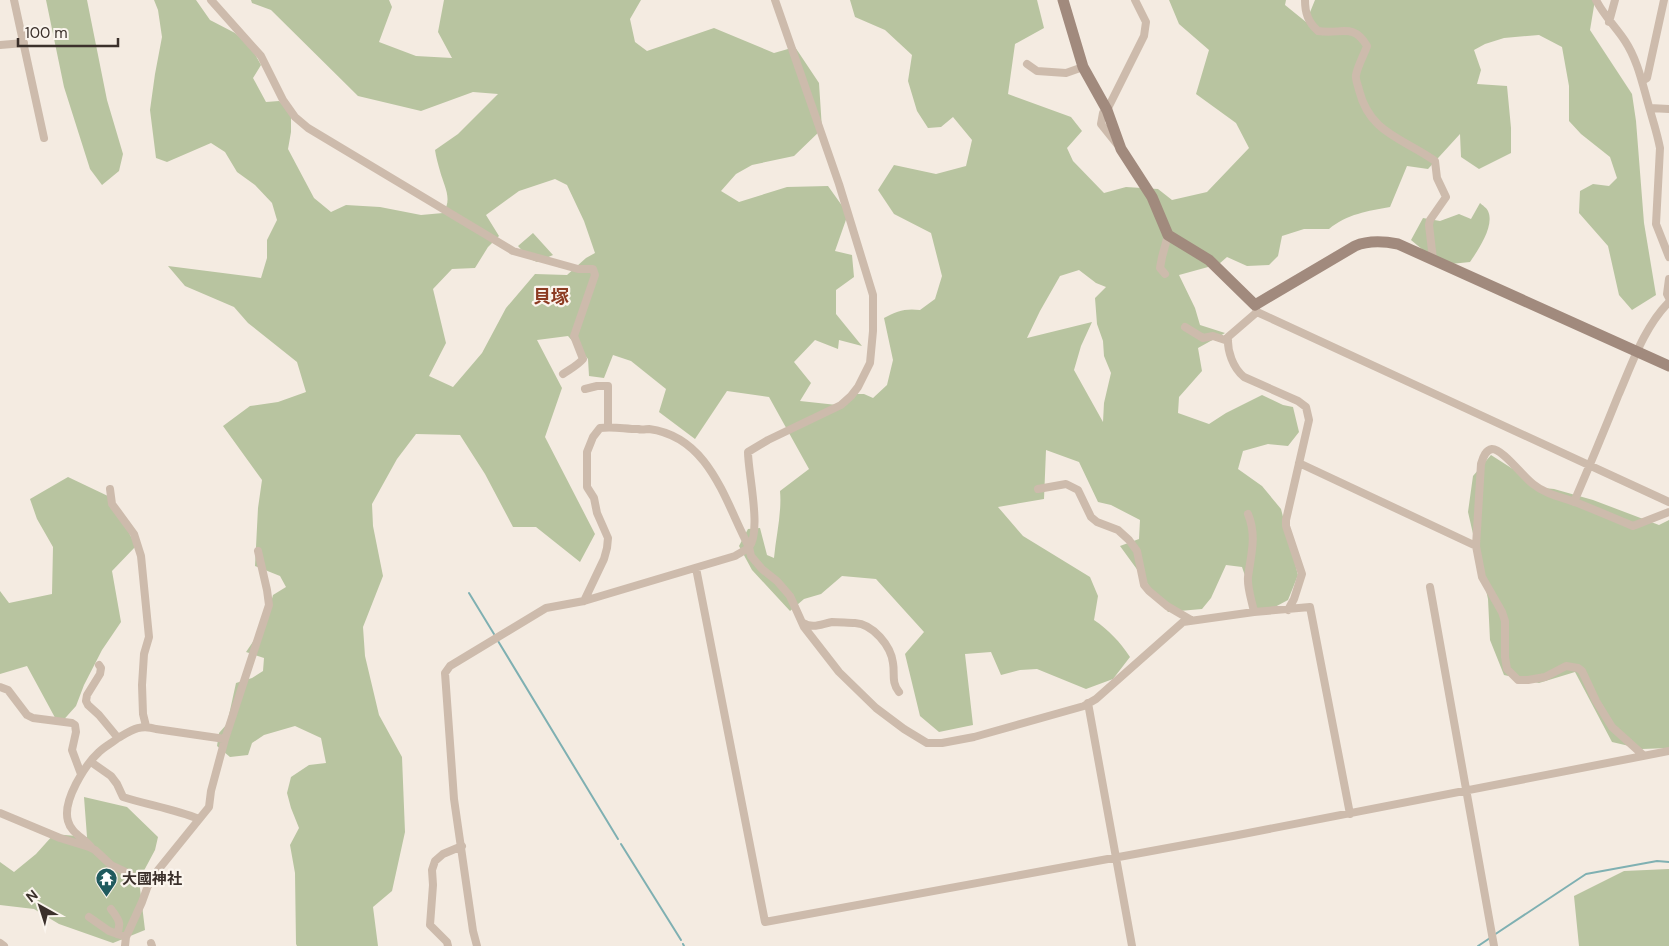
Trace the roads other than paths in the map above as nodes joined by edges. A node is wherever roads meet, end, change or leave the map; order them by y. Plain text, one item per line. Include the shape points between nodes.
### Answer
1 (14, 0) edge
2 (211, 0) edge
3 (775, 0) edge
4 (1063, 0) edge
5 (1135, 0) edge
6 (1305, 0) edge
7 (1596, 0) edge
8 (1614, 0) edge
9 (1664, 0) edge
10 (1609, 22) junction
11 (24, 43) junction
12 (0, 45) edge
13 (1027, 64) dead end
14 (1083, 67) junction
15 (1642, 81) junction
16 (1650, 108) junction
17 (1669, 109) edge
18 (1106, 110) junction
19 (44, 138) dead end
20 (1168, 235) junction
21 (1669, 258) edge
22 (1433, 259) junction
23 (1165, 274) dead end
24 (1669, 279) edge
25 (1669, 298) edge
26 (1669, 302) edge
27 (1256, 308) junction
28 (1185, 327) dead end
29 (1228, 341) junction
30 (1637, 351) junction
31 (1669, 366) edge
32 (563, 374) dead end
33 (585, 389) dead end
34 (608, 427) junction
35 (1300, 463) junction
36 (1589, 466) junction
37 (1038, 488) dead end
38 (110, 489) dead end
39 (1574, 502) junction
40 (1669, 502) edge
41 (1669, 512) edge
42 (1248, 514) dead end
43 (1476, 546) junction
44 (749, 547) junction
45 (258, 551) dead end
46 (696, 568) junction
47 (1430, 586) dead end
48 (584, 601) junction
49 (1288, 610) junction
50 (1254, 612) junction
51 (1191, 620) junction
52 (803, 623) junction
53 (99, 665) dead end
54 (0, 687) edge
55 (899, 692) dead end
56 (1088, 703) junction
57 (146, 726) junction
58 (118, 738) junction
59 (225, 739) junction
60 (1669, 751) edge
61 (1643, 755) junction
62 (91, 762) junction
63 (81, 774) junction
64 (1466, 791) junction
65 (0, 814) edge
66 (1350, 814) junction
67 (198, 819) junction
68 (462, 846) junction
69 (92, 849) junction
70 (1116, 858) junction
71 (148, 886) junction
72 (111, 908) dead end
73 (90, 917) dead end
74 (117, 934) junction
75 (126, 937) junction
76 (0, 943) edge
77 (1493, 944) edge
78 (4, 946) edge
79 (125, 946) edge
80 (448, 946) edge
81 (477, 946) edge
82 (1132, 946) edge

1 - 11 street
2 - 32 street via 261,56 283,100 308,128 513,251 578,269 593,269 595,275 574,336 582,359
3 - 44 street via 839,184 873,295 873,331 870,363 851,396 841,405 748,452 754,509 753,538
4 - 14 street
5 - 18 street via 1146,22 1144,36
6 - 22 street via 1308,20 1318,31 1354,32 1362,37 1367,46 1356,76 1361,97 1379,127 1435,161 1437,178 1446,197 1429,224
7 - 10 street
8 - 10 street
9 - 15 street via 1647,78
10 - 15 street via 1625,40
11 - 12 street
11 - 19 street
13 - 14 street via 1037,70 1066,74
14 - 18 street
15 - 16 street
16 - 17 street
16 - 21 street via 1660,148 1656,224
18 - 20 street via 1122,149 1152,197
20 - 23 street via 1160,268
20 - 27 street via 1209,260
22 - 27 street via 1385,241 1363,243
22 - 30 street
24 - 25 street
26 - 30 street via 1652,323
27 - 29 street via 1228,336
27 - 36 street
28 - 29 street via 1203,338 1213,336
29 - 35 street via 1236,371 1306,407 1309,420
30 - 31 street
30 - 36 street
33 - 34 street via 608,386
34 - 44 street via 658,431 694,449 724,492
34 - 48 street via 600,428 586,452 587,487 608,538 604,559
35 - 43 street
35 - 49 street via 1286,526 1302,574
36 - 39 street
36 - 40 street
37 - 51 street via 1066,484 1078,490 1091,517 1118,530 1130,540 1137,551 1144,585 1149,591
38 - 57 street via 112,504 134,534 141,556 149,637 142,685
39 - 41 street via 1633,526
39 - 43 street via 1542,491 1501,453 1489,450 1480,464
42 - 50 street via 1254,536 1248,578
43 - 61 street via 1482,578 1505,621 1505,656 1512,676 1528,680 1545,677 1566,666 1578,668 1612,727
44 - 46 street via 735,556
44 - 52 street via 751,556 790,596
45 - 59 street via 269,605
46 - 48 street
46 - 70 street via 765,922
47 - 64 street
48 - 68 street via 546,608 450,666 445,674 454,800
49 - 50 street
49 - 66 street via 1310,608
50 - 51 street
51 - 56 street via 1183,622
52 - 55 street via 807,626 833,622 861,624 871,628 886,645 892,659 894,686
52 - 56 street via 850,684 876,708 927,743 942,744 974,737
53 - 58 street via 100,674 86,701
54 - 63 street via 8,690 27,716 75,726 72,750
56 - 70 street
57 - 58 street
57 - 59 street
58 - 62 street
59 - 67 street via 208,807
60 - 61 street
61 - 64 street
62 - 63 street
62 - 67 street via 111,776 123,797
63 - 69 street via 69,802 68,821
64 - 66 street
64 - 77 street
65 - 69 street
66 - 70 street
67 - 71 street
68 - 80 street via 443,854 435,861 432,870 430,924
68 - 81 street
69 - 71 street via 111,865
70 - 82 street
71 - 75 street
72 - 74 street via 119,920
73 - 74 street
74 - 75 street
75 - 79 street
76 - 78 street

